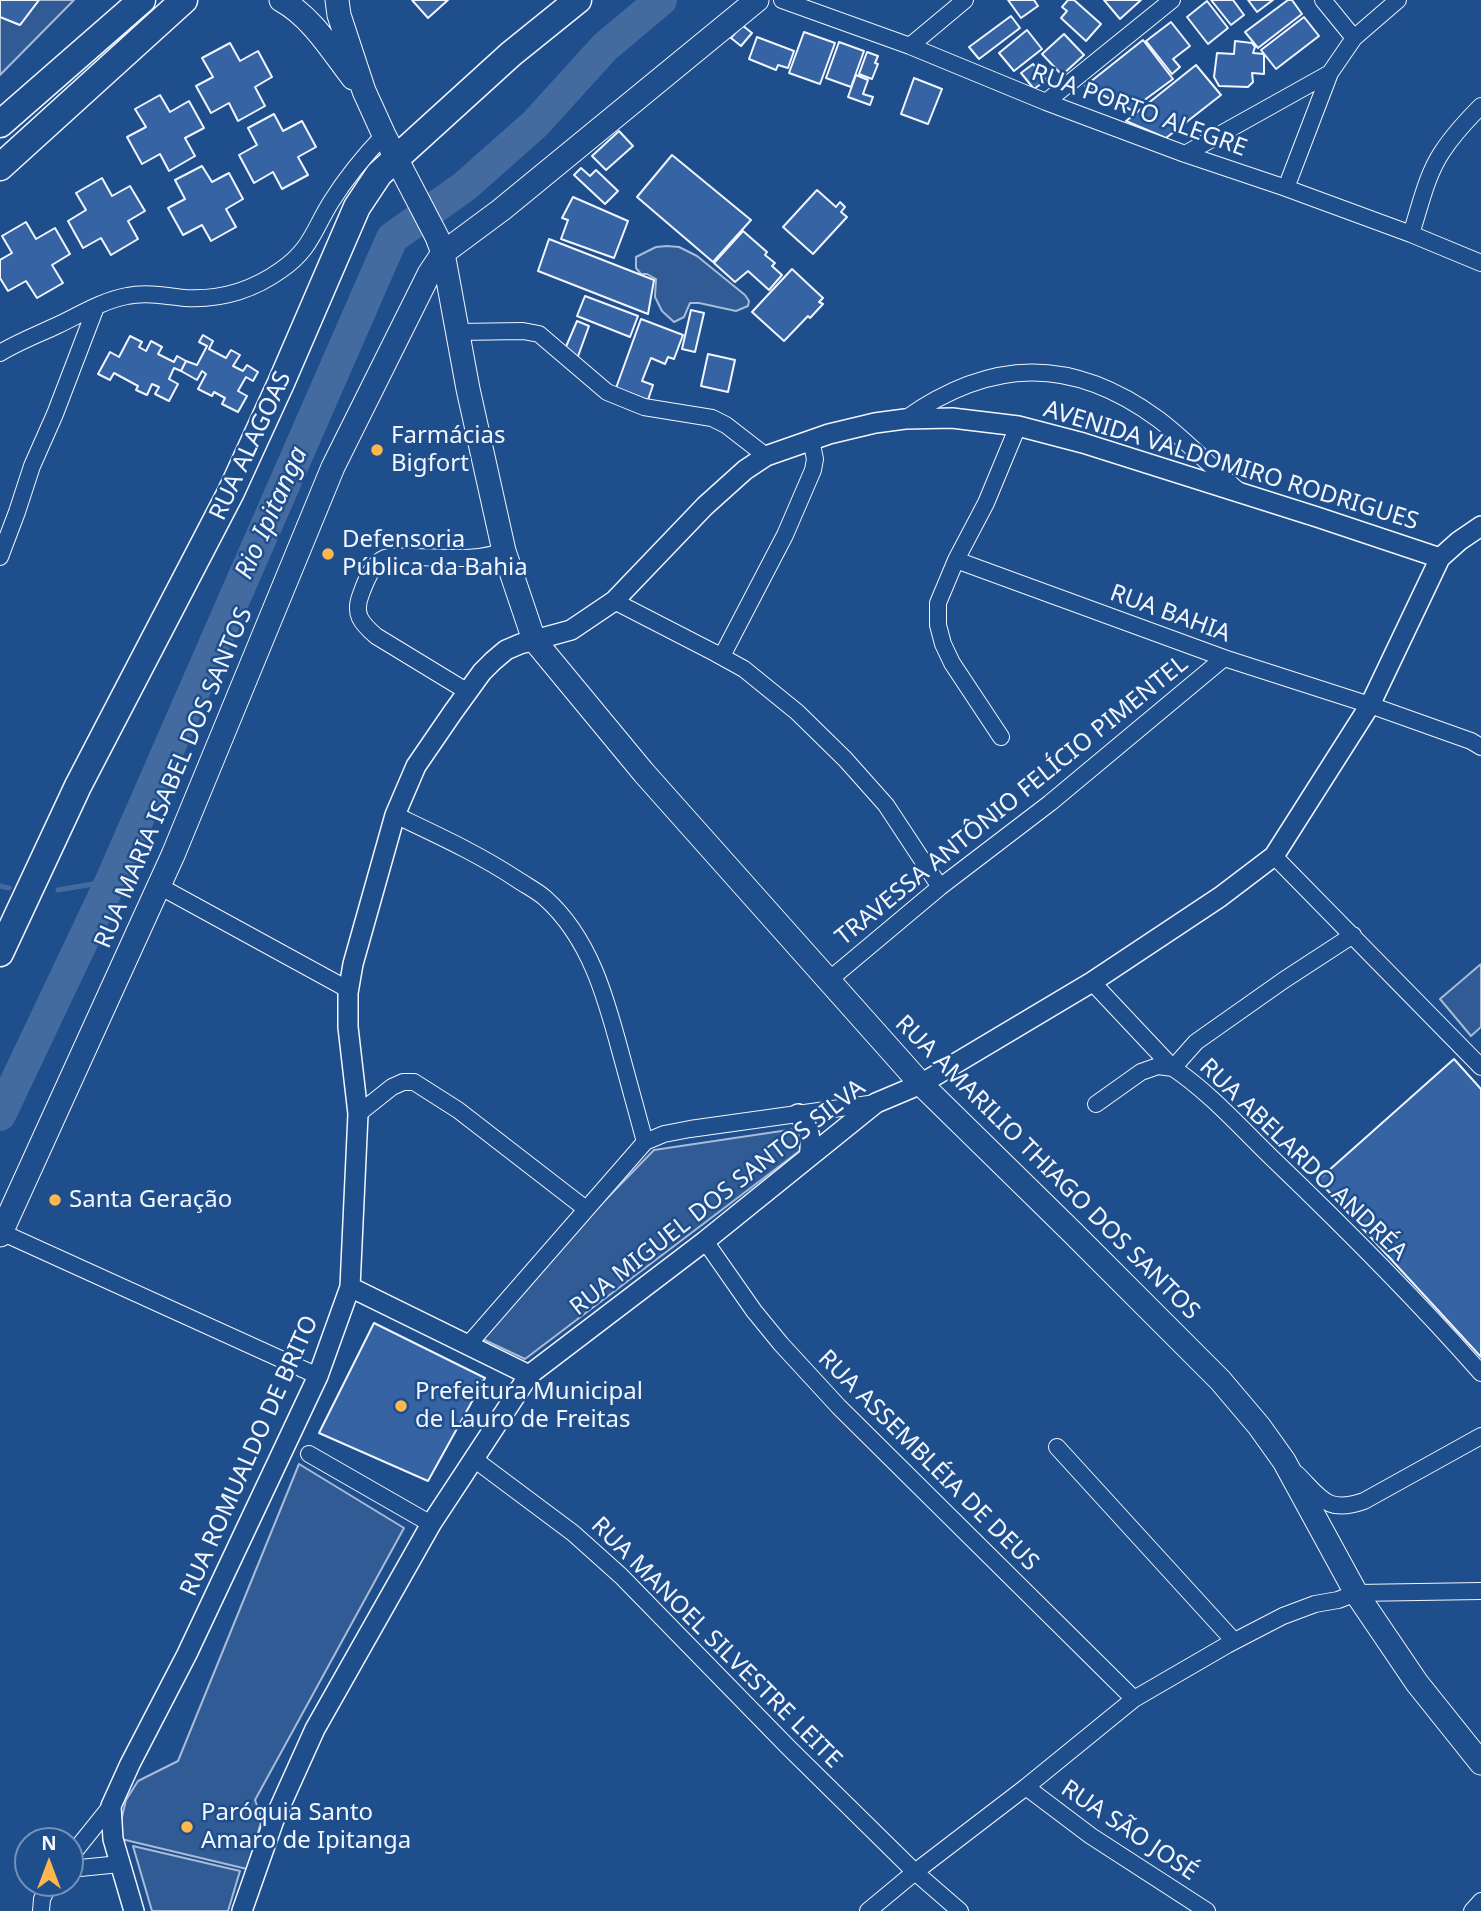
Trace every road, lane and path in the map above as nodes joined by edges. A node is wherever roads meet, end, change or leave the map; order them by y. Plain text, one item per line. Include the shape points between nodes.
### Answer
1 (142, 0) edge
2 (184, 0) edge
3 (281, 0) edge
4 (337, 0) edge
5 (578, 0) edge
6 (757, 0) edge
7 (782, 0) edge
8 (965, 0) edge
9 (1172, 0) edge
10 (1322, 0) edge
11 (1398, 0) edge
12 (1354, 38) junction
13 (910, 46) junction
14 (1330, 72) junction
15 (364, 91) junction
16 (1046, 102) junction
17 (1481, 106) edge
18 (0, 124) edge
19 (384, 135) junction
20 (1185, 154) junction
21 (0, 167) edge
22 (403, 169) junction
23 (1286, 188) junction
24 (1411, 234) junction
25 (440, 245) junction
26 (1481, 263) edge
27 (96, 307) junction
28 (458, 332) junction
29 (0, 353) edge
30 (905, 419) junction
31 (1018, 426) junction
32 (811, 440) junction
33 (766, 456) junction
34 (1240, 493) junction
35 (1481, 526) edge
36 (504, 551) junction
37 (0, 557) edge
38 (1440, 558) junction
39 (956, 561) junction
40 (614, 601) junction
41 (534, 640) junction
42 (722, 656) junction
43 (1224, 658) junction
44 (468, 692) junction
45 (1370, 705) junction
46 (1001, 737) dead end
47 (1481, 747) edge
48 (395, 815) junction
49 (1274, 856) junction
50 (159, 886) junction
51 (940, 887) junction
52 (1353, 935) junction
53 (0, 953) edge
54 (829, 980) junction
55 (1092, 982) junction
56 (349, 990) junction
57 (1481, 1067) edge
58 (1172, 1068) junction
59 (921, 1084) junction
60 (876, 1103) junction
61 (1096, 1104) dead end
62 (358, 1114) junction
63 (798, 1114) junction
64 (645, 1142) junction
65 (809, 1157) junction
66 (586, 1209) junction
67 (1, 1234) edge
68 (705, 1241) junction
69 (350, 1287) junction
70 (468, 1345) junction
71 (1481, 1373) edge
72 (529, 1375) junction
73 (317, 1376) junction
74 (1481, 1436) edge
75 (1056, 1447) dead end
76 (309, 1454) dead end
77 (474, 1459) junction
78 (1284, 1461) junction
79 (431, 1524) junction
80 (1481, 1591) edge
81 (1356, 1593) junction
82 (1234, 1641) junction
83 (1135, 1699) junction
84 (1481, 1763) edge
85 (1026, 1787) junction
86 (111, 1806) junction
87 (84, 1840) edge
88 (120, 1864) junction
89 (84, 1868) edge
90 (915, 1872) junction
91 (1481, 1901) edge
92 (134, 1911) edge
93 (242, 1911) edge
94 (868, 1911) edge
95 (960, 1911) edge
96 (1207, 1911) edge
97 (1472, 1911) edge

1 - 18 main road
2 - 21 main road
3 - 15 main road via 313,26
4 - 15 main road
5 - 22 main road, RUA ALAGOAS via 511,54
6 - 25 main road, RUA MARIA ISABEL DOS SANTOS via 501,210
7 - 13 street, RUA PORTO ALEGRE
8 - 13 street
9 - 16 street
10 - 12 street
11 - 12 street
12 - 14 street
13 - 16 street, RUA PORTO ALEGRE
14 - 20 street
14 - 23 street
15 - 19 main road
16 - 20 street, RUA PORTO ALEGRE
17 - 24 street via 1440,154
19 - 22 main road
19 - 27 street via 333,199 308,247 268,279 220,297 127,295
20 - 23 street, RUA PORTO ALEGRE
22 - 25 main road
22 - 53 main road, RUA ALAGOAS via 379,174 357,206 232,492 78,786
23 - 24 street, RUA PORTO ALEGRE
24 - 26 street, RUA PORTO ALEGRE
25 - 28 main road
25 - 50 main road, RUA MARIA ISABEL DOS SANTOS via 333,467
27 - 29 street
27 - 37 street
28 - 33 street via 539,334 607,392 643,407 712,418
28 - 36 main road
30 - 31 street, AVENIDA VALDOMIRO RODRIGUES via 952,418
30 - 32 street, AVENIDA VALDOMIRO RODRIGUES
30 - 34 street via 971,383 1018,372 1082,379 1124,397 1159,420
31 - 34 street, AVENIDA VALDOMIRO RODRIGUES
31 - 39 street
32 - 33 street, AVENIDA VALDOMIRO RODRIGUES
32 - 42 street via 813,470
33 - 40 street, AVENIDA VALDOMIRO RODRIGUES via 705,506
34 - 38 street, AVENIDA VALDOMIRO RODRIGUES
35 - 38 street
36 - 41 main road
36 - 44 street via 485,557 384,558 374,567 359,598 357,612 363,625
38 - 45 street, RUA MIGUEL DOS SANTOS SILVA
39 - 43 street, RUA BAHIA
39 - 46 street via 938,603 938,625 952,663
40 - 41 street, AVENIDA VALDOMIRO RODRIGUES via 571,630
40 - 42 street
41 - 44 street, RUA ROMUALDO DE BRITO via 506,650
41 - 54 main road, RUA AMARILIO THIAGO DOS SANTOS via 644,773
42 - 51 street via 797,712 845,759 886,805
43 - 45 street, RUA BAHIA
43 - 51 street, TRAVESSA ANTÔNIO FELÍCIO PIMENTEL via 1050,803
44 - 48 street, RUA ROMUALDO DE BRITO via 416,766
45 - 47 street, RUA BAHIA
45 - 49 street, RUA MIGUEL DOS SANTOS SILVA
48 - 56 street, RUA ROMUALDO DE BRITO
48 - 64 street via 507,873 544,898 569,924 601,985
49 - 52 street
49 - 55 street, RUA MIGUEL DOS SANTOS SILVA
50 - 56 street
50 - 67 main road, RUA MARIA ISABEL DOS SANTOS
51 - 54 street, TRAVESSA ANTÔNIO FELÍCIO PIMENTEL
52 - 57 street
52 - 58 street via 1196,1042
54 - 59 main road, RUA AMARILIO THIAGO DOS SANTOS
55 - 58 street, RUA ABELARDO ANDRÉA
55 - 59 street, RUA MIGUEL DOS SANTOS SILVA
56 - 62 street, RUA ROMUALDO DE BRITO via 348,1027
58 - 61 street via 1158,1066 1141,1072
58 - 71 street, RUA ABELARDO ANDRÉA via 1326,1209
59 - 60 street, RUA MIGUEL DOS SANTOS SILVA
59 - 78 main road, RUA AMARILIO THIAGO DOS SANTOS via 1220,1380
60 - 63 street
60 - 65 street, RUA MIGUEL DOS SANTOS SILVA
62 - 66 street via 392,1087 414,1082 458,1110
62 - 69 street, RUA ROMUALDO DE BRITO
63 - 64 street via 664,1133
63 - 65 street via 810,1135
64 - 66 street
65 - 68 street, RUA MIGUEL DOS SANTOS SILVA
66 - 70 street
67 - 73 street
68 - 72 street, RUA MIGUEL DOS SANTOS SILVA
68 - 83 street, RUA ASSEMBLÉIA DE DEUS via 754,1311 839,1407
69 - 70 street
69 - 73 street, RUA ROMUALDO DE BRITO
70 - 72 street
72 - 77 street, RUA MIGUEL DOS SANTOS SILVA
73 - 86 street, RUA ROMUALDO DE BRITO
74 - 78 street via 1349,1506 1327,1503
75 - 82 street
76 - 79 street
77 - 79 street, RUA MIGUEL DOS SANTOS SILVA
77 - 90 street, RUA MANOEL SILVESTRE LEITE via 573,1533 621,1576
78 - 81 main road, RUA AMARILIO THIAGO DOS SANTOS
79 - 93 street, RUA MIGUEL DOS SANTOS SILVA via 315,1729 274,1820
80 - 81 street
81 - 82 street via 1283,1616
81 - 84 main road, RUA AMARILIO THIAGO DOS SANTOS via 1417,1683
82 - 83 street
83 - 85 street
85 - 90 street
85 - 96 street, RUA SÃO JOSÉ via 1091,1836
86 - 87 street
86 - 88 street, RUA ROMUALDO DE BRITO
88 - 89 street
88 - 92 street, RUA ROMUALDO DE BRITO
90 - 94 street
90 - 95 street, RUA MANOEL SILVESTRE LEITE
91 - 97 street

